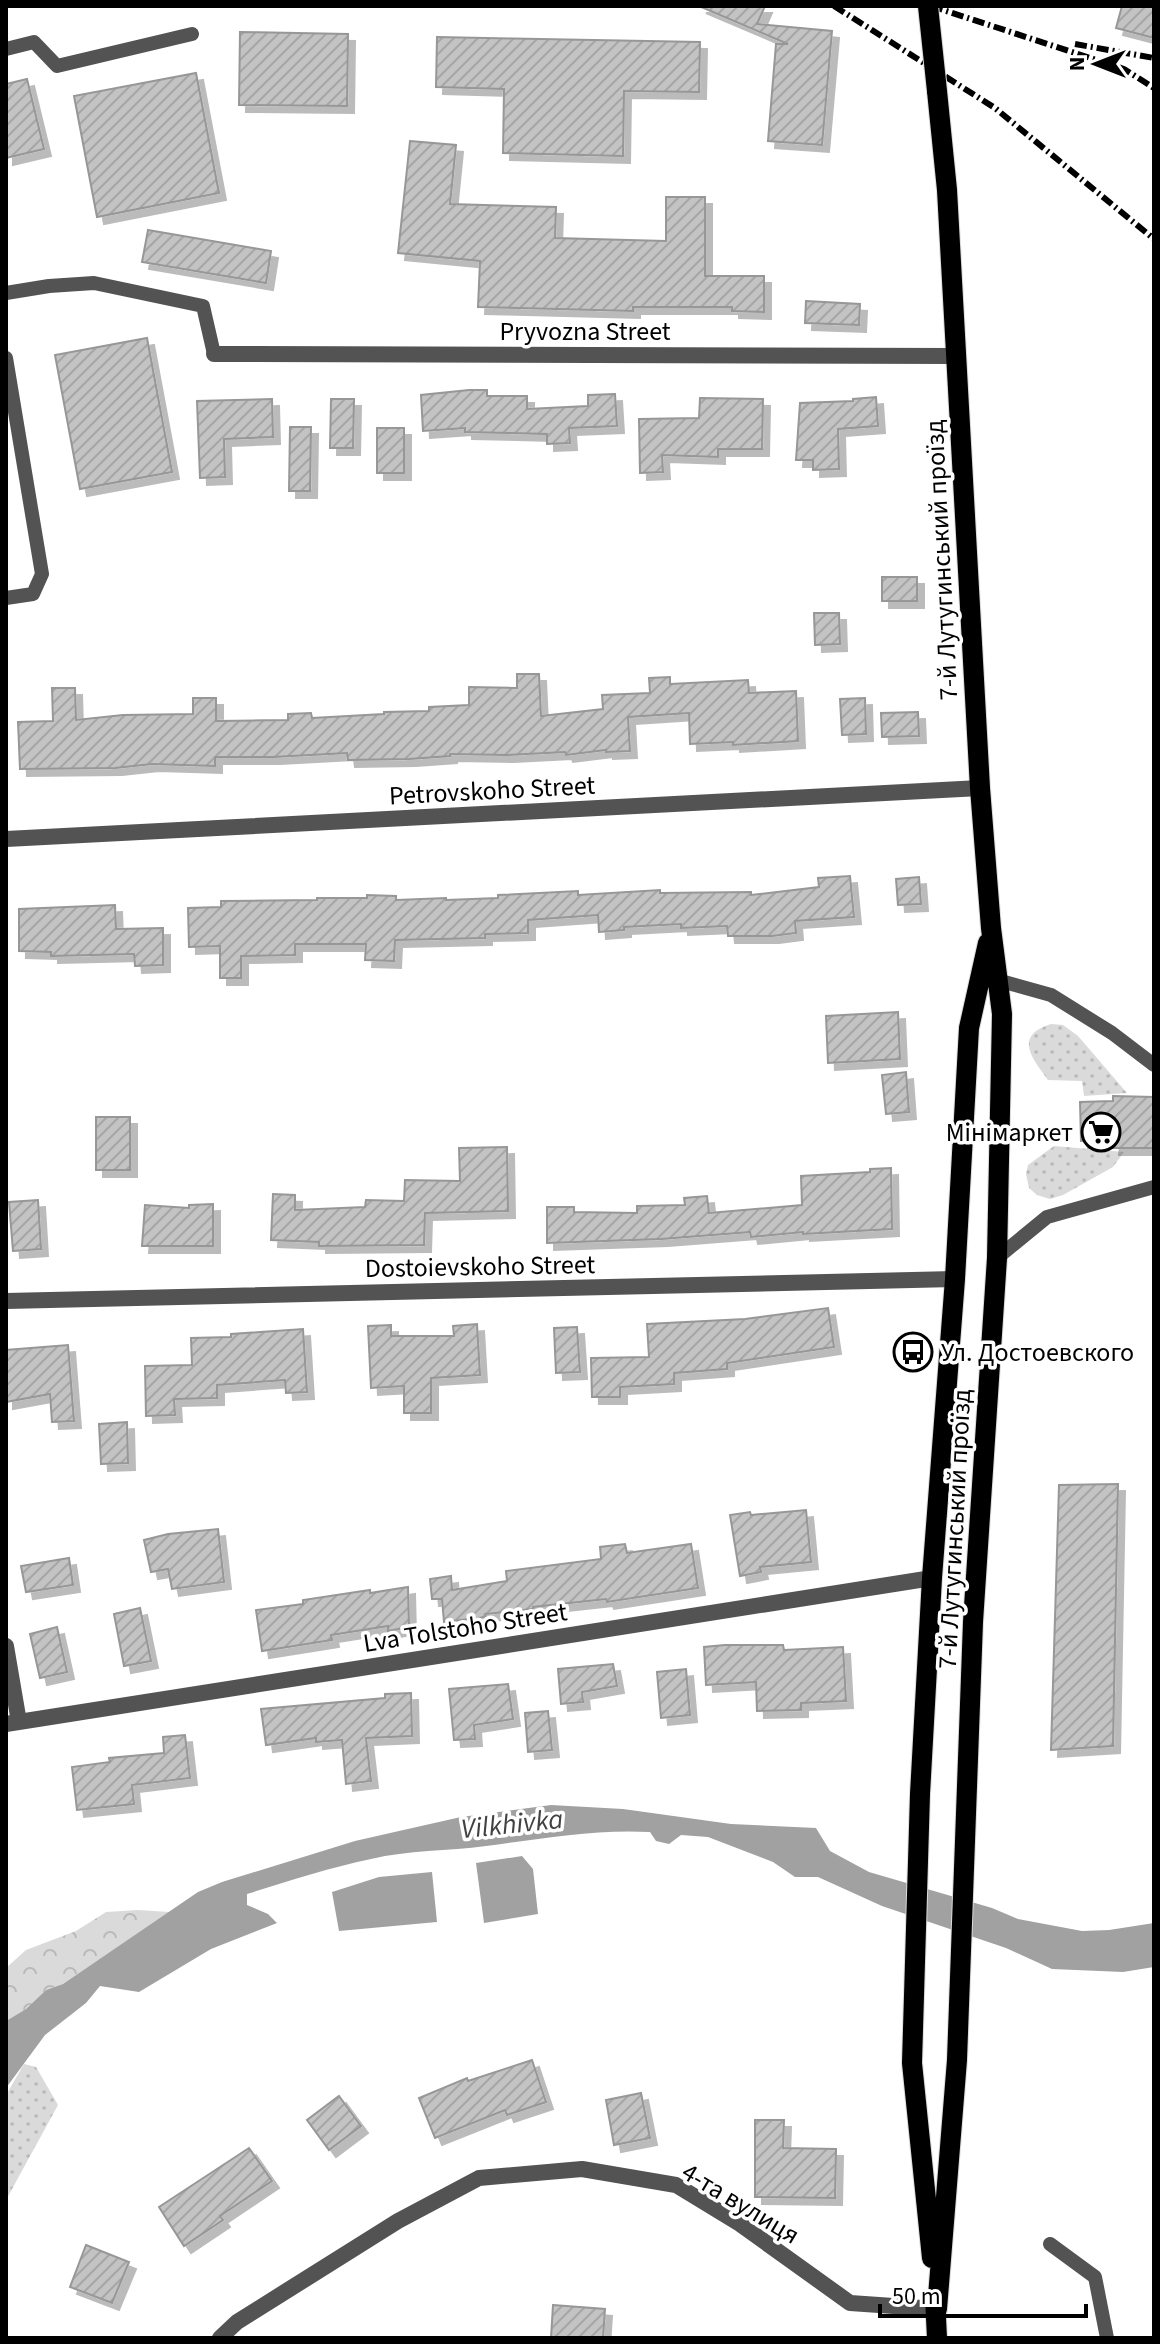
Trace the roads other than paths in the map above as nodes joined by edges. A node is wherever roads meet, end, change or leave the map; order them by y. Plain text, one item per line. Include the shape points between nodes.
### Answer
1 (928, 6) edge
2 (192, 34) dead end
3 (6, 49) edge
4 (6, 293) edge
5 (214, 354) joint
6 (955, 356) junction
7 (6, 358) edge
8 (6, 598) edge
9 (980, 788) junction
10 (6, 839) edge
11 (991, 928) junction
12 (997, 980) junction
13 (1154, 1065) edge
14 (1154, 1187) edge
15 (997, 1258) junction
16 (955, 1279) junction
17 (6, 1301) edge
18 (932, 1578) junction
19 (6, 1646) edge
20 (12, 1723) edge
21 (1050, 2244) dead end
22 (937, 2309) junction
23 (220, 2338) edge
24 (937, 2338) edge
25 (1107, 2338) edge

1 - 6 main road, 7-й Лутугинський проїзд, bridge via 947,190
2 - 3 lane via 57,66 34,42
4 - 5 lane via 94,283 203,306
5 - 6 street, Pryvozna Street
6 - 9 main road, 7-й Лутугинський проїзд
7 - 8 lane via 42,574 33,594
9 - 10 street, Petrovskoho Street
9 - 11 main road, 7-й Лутугинський проїзд
11 - 12 main road, 7-й Лутугинський проїзд
11 - 16 main road, 7-й Лутугинський проїзд via 969,1028
12 - 13 lane via 1051,995
12 - 15 main road, 7-й Лутугинський проїзд via 1002,1014
14 - 15 lane via 1047,1217
15 - 22 main road, 7-й Лутугинський проїзд via 973,1622 957,2060
16 - 17 street, Dostoievskoho Street
16 - 18 main road, 7-й Лутугинський проїзд
18 - 20 street, Lva Tolstoho Street
18 - 22 main road, 7-й Лутугинський проїзд via 912,2063
19 - 20 street
21 - 25 lane via 1095,2277
22 - 23 street, 4-та вулиця via 850,2303 676,2185 582,2169 479,2178 398,2221 237,2322
22 - 24 main road

